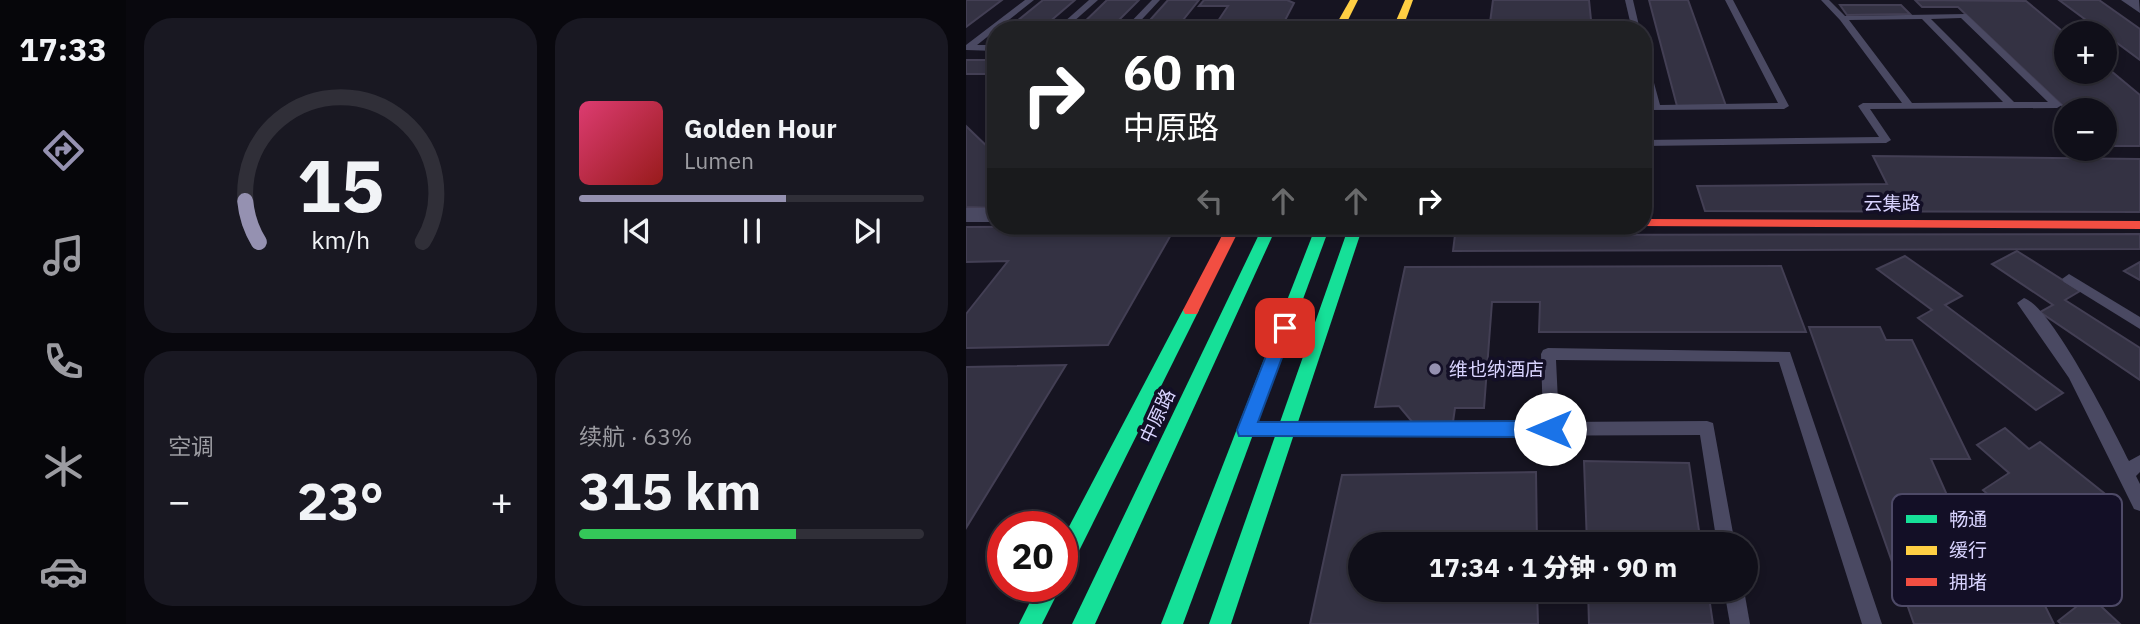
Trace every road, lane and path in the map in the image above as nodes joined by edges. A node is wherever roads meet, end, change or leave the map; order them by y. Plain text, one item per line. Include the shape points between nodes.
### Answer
1 (1030, 0) edge
2 (1094, 0) edge
3 (1156, 0) edge
4 (1354, 0) edge
5 (1409, 0) edge
6 (1629, 0) edge
7 (1729, 0) edge
8 (1825, 0) edge
9 (2129, 0) edge
10 (2140, 8) edge
11 (1924, 17) junction
12 (1843, 18) junction
13 (1003, 21) edge
14 (1070, 21) edge
15 (1136, 21) edge
16 (1343, 21) edge
17 (1401, 21) edge
18 (1634, 21) edge
19 (987, 33) edge
20 (987, 48) edge
21 (1652, 92) edge
22 (1909, 106) junction
23 (2012, 106) junction
24 (1652, 143) edge
25 (966, 215) edge
26 (987, 215) edge
27 (1652, 223) edge
28 (2140, 225) edge
29 (1229, 235) edge
30 (1266, 235) edge
31 (1320, 235) edge
32 (1352, 235) edge
33 (2069, 279) dead end
34 (2024, 303) dead end
35 (2140, 324) edge
36 (1550, 429) junction
37 (1266, 430) junction
38 (2140, 462) edge
39 (2126, 474) junction
40 (2140, 503) edge
41 (1078, 531) edge
42 (1724, 532) edge
43 (1042, 602) edge
44 (1736, 602) edge
45 (1030, 624) edge
46 (1083, 624) edge
47 (1172, 624) edge
48 (1220, 624) edge
49 (1740, 624) edge
50 (1872, 624) edge

1 - 13 lane
2 - 14 lane
3 - 15 lane
4 - 16 street
5 - 17 street
6 - 18 lane
7 - 21 lane via 1784,106 1656,108
8 - 12 lane
9 - 10 street
11 - 12 lane
11 - 23 lane
11 - 23 lane via 1963,16 2057,105
12 - 22 lane
19 - 20 lane via 968,48
22 - 23 lane
22 - 24 lane via 1863,106 1886,140
25 - 26 street
27 - 28 street, 云集路
29 - 41 street
30 - 46 street, 中原路
31 - 37 street
32 - 37 street
33 - 35 lane
34 - 39 lane via 2073,367
36 - 37 lane
36 - 42 lane via 1707,428
36 - 50 lane via 1548,354 1784,356
37 - 47 street
37 - 48 street
38 - 39 lane
39 - 40 lane
43 - 45 street
44 - 49 lane

